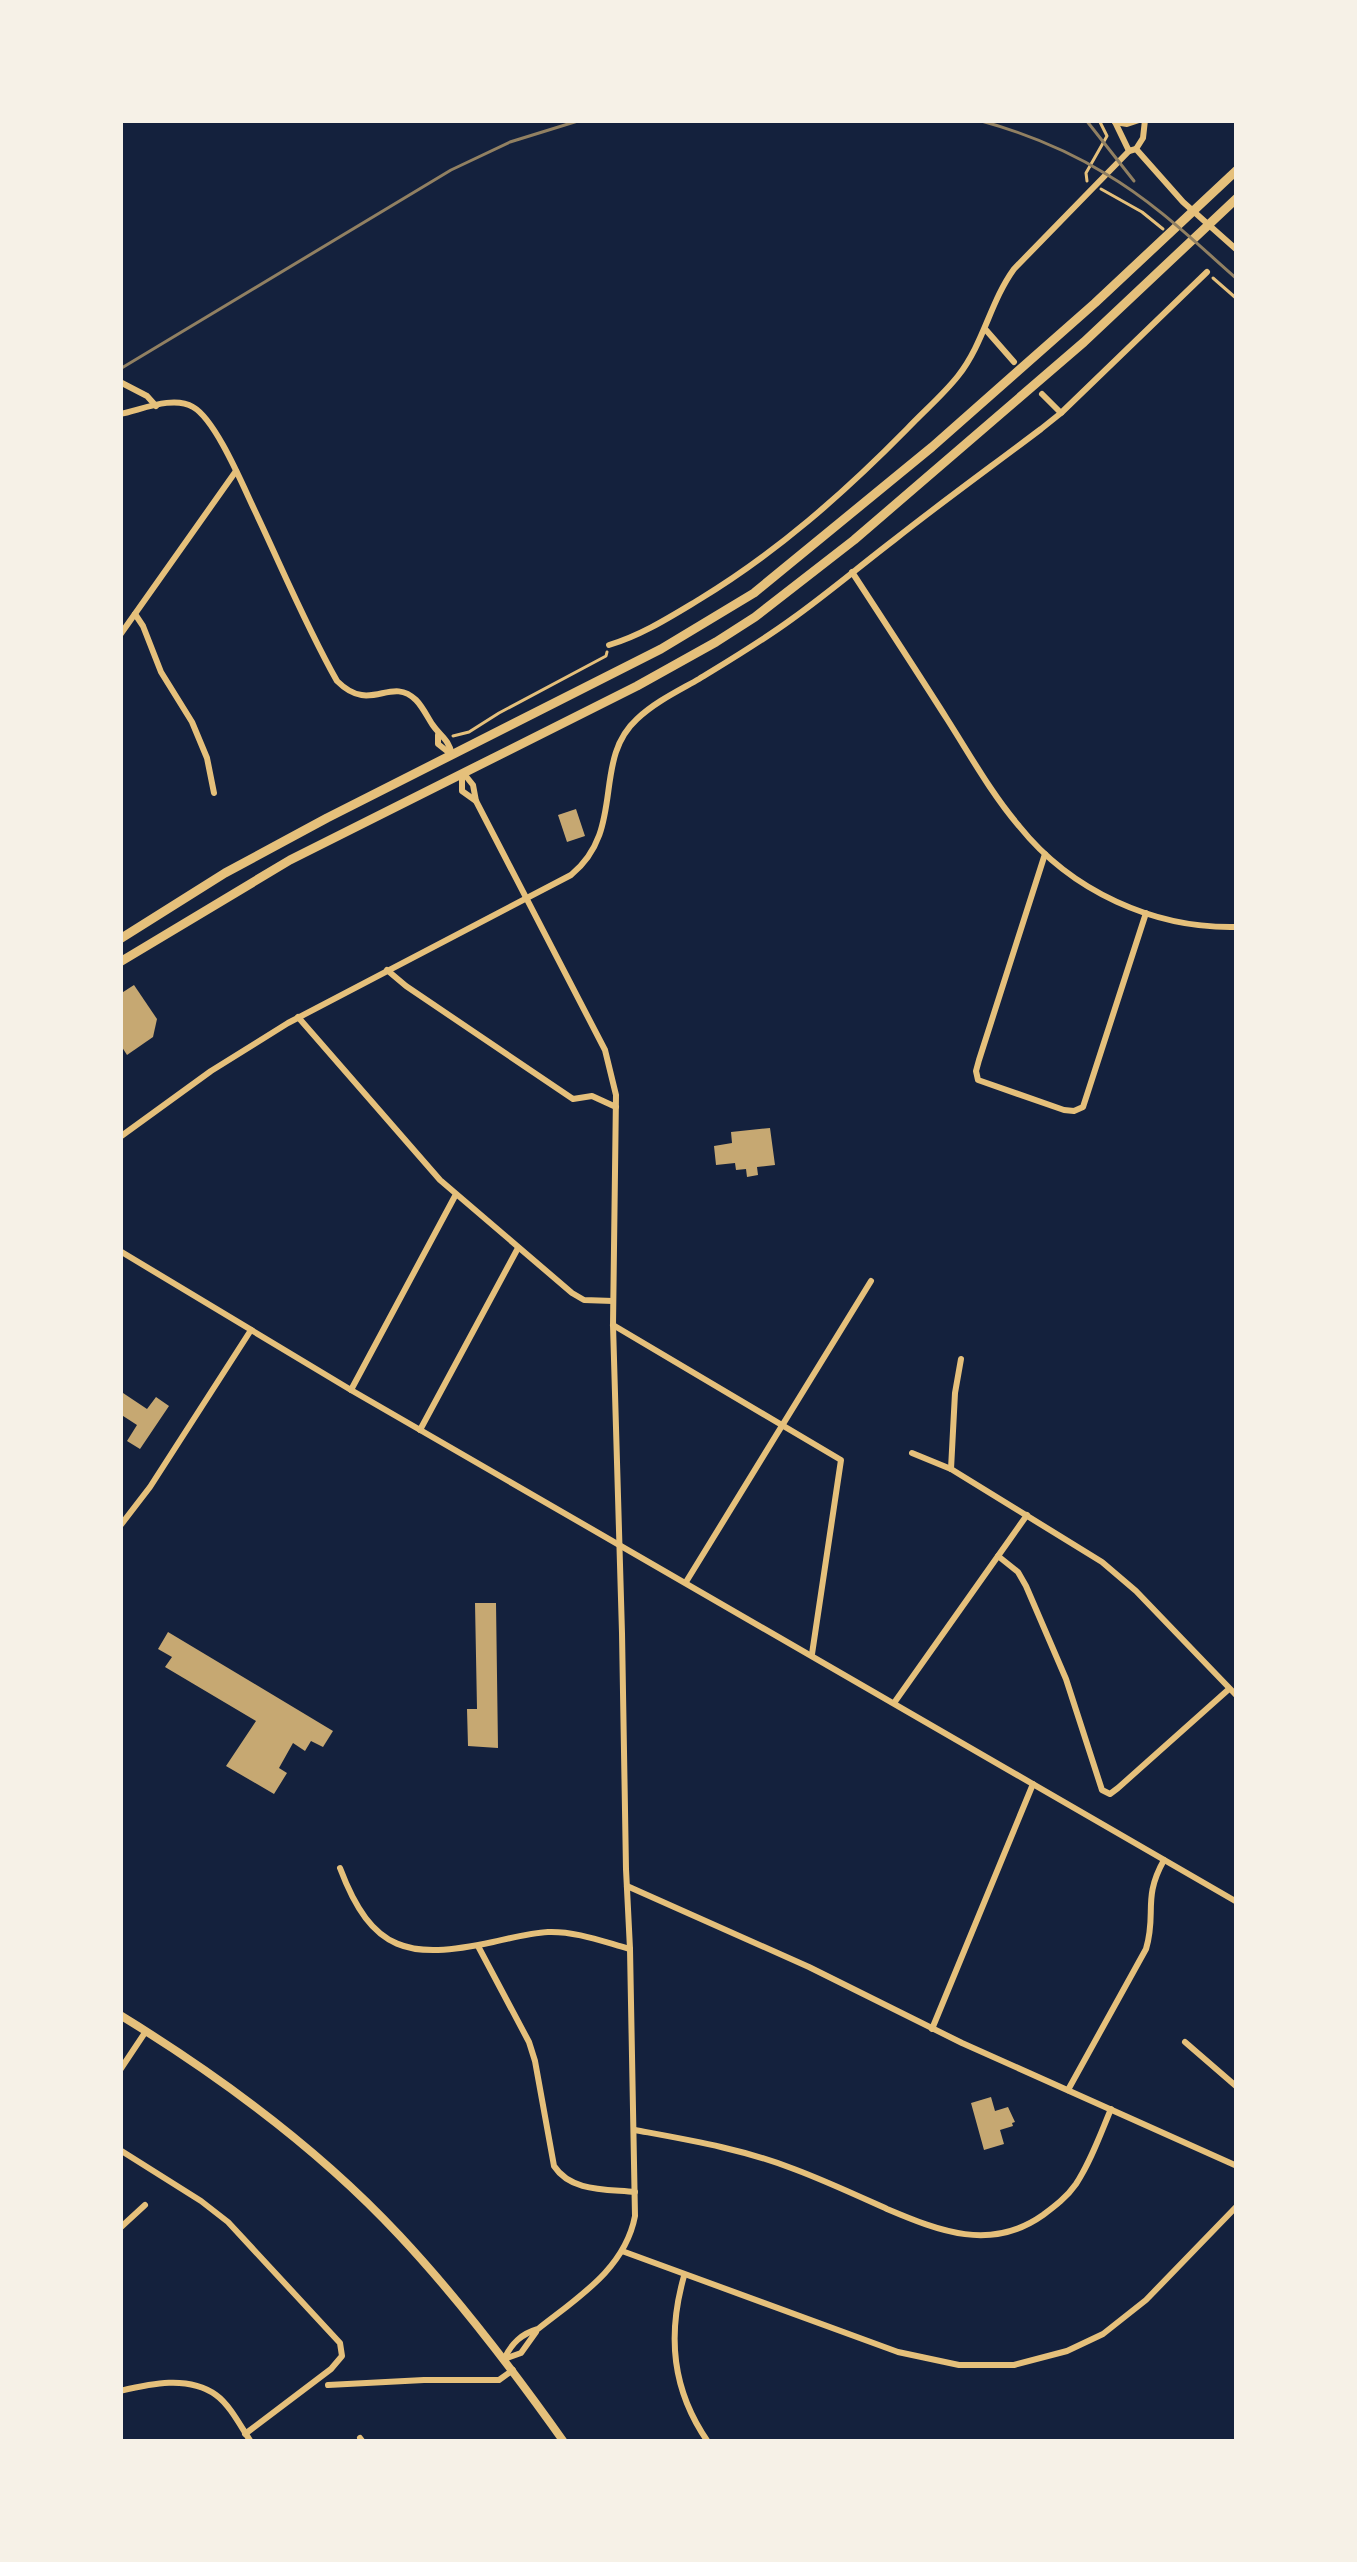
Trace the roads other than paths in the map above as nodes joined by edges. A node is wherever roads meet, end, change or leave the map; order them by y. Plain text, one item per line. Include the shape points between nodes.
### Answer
1 (1142, 120) edge
2 (1114, 121) edge
3 (1133, 150) junction
4 (1237, 170) edge
5 (1233, 201) edge
6 (1237, 250) edge
7 (1207, 272) road end
8 (986, 330) junction
9 (1014, 362) dead end
10 (120, 382) edge
11 (1042, 394) dead end
12 (156, 406) junction
13 (1061, 413) junction
14 (120, 414) edge
15 (236, 471) junction
16 (852, 572) junction
17 (134, 614) junction
18 (120, 635) edge
19 (609, 645) road end
20 (452, 755) junction
21 (462, 772) junction
22 (214, 793) dead end
23 (1045, 854) junction
24 (527, 896) junction
25 (1146, 914) junction
26 (1237, 926) edge
27 (120, 939) edge
28 (120, 962) edge
29 (387, 970) junction
30 (298, 1017) junction
31 (616, 1107) junction
32 (120, 1137) edge
33 (455, 1196) junction
34 (518, 1248) junction
35 (120, 1251) edge
36 (871, 1281) dead end
37 (613, 1301) junction
38 (613, 1325) junction
39 (251, 1330) junction
40 (961, 1359) dead end
41 (350, 1390) junction
42 (783, 1425) junction
43 (420, 1430) junction
44 (911, 1453) dead end
45 (951, 1469) junction
46 (1027, 1515) junction
47 (120, 1526) edge
48 (620, 1544) junction
49 (998, 1556) junction
50 (686, 1582) junction
51 (812, 1654) junction
52 (1229, 1689) junction
53 (1237, 1696) edge
54 (894, 1703) junction
55 (1033, 1784) junction
56 (1164, 1860) junction
57 (340, 1868) dead end
58 (627, 1886) junction
59 (1237, 1902) edge
60 (478, 1946) junction
61 (631, 1949) junction
62 (120, 2015) edge
63 (932, 2029) junction
64 (146, 2031) junction
65 (1185, 2042) dead end
66 (120, 2070) edge
67 (1237, 2087) edge
68 (1068, 2090) junction
69 (1111, 2110) junction
70 (634, 2130) junction
71 (120, 2150) edge
72 (1237, 2166) edge
73 (635, 2192) junction
74 (145, 2205) dead end
75 (1237, 2206) edge
76 (120, 2228) edge
77 (622, 2251) junction
78 (684, 2276) junction
79 (504, 2359) junction
80 (513, 2370) junction
81 (328, 2385) dead end
82 (120, 2391) edge
83 (245, 2434) junction
84 (251, 2442) edge
85 (564, 2442) edge
86 (708, 2442) edge

1 - 2 street
1 - 3 street via 1143,138
2 - 3 street
3 - 6 street
3 - 8 street via 1014,269
4 - 20 highway via 932,447 754,593 661,650
5 - 21 highway via 1084,342 755,617
7 - 13 street
8 - 9 street
8 - 19 street via 943,394 812,519 719,587
10 - 12 street
11 - 13 street
12 - 14 street
12 - 15 street via 176,401 198,410
13 - 16 street
15 - 17 street
15 - 20 street via 337,681 365,697 406,693
16 - 23 street via 1002,805
16 - 24 street via 632,722 613,761 598,843 571,875
17 - 18 street
17 - 22 street via 192,722
20 - 21 highway
20 - 27 highway via 225,873
21 - 24 street via 462,791 476,801
21 - 28 highway via 290,860
23 - 25 street via 1080,882
23 - 25 street via 978,1080 1064,1110 1083,1107
24 - 29 street
24 - 31 street via 605,1050
25 - 26 street
29 - 30 street
29 - 31 street via 573,1100 592,1096
30 - 32 street
30 - 33 street
31 - 37 street
33 - 34 street
33 - 41 street
34 - 37 street via 584,1300
34 - 43 street
35 - 39 street
36 - 42 street
37 - 38 street
38 - 42 street
38 - 48 street
39 - 41 street
39 - 47 street
40 - 45 street
41 - 43 street
42 - 50 street
42 - 51 street via 841,1460
43 - 48 street
44 - 45 street
45 - 46 street
46 - 49 street
46 - 52 street via 1120,1576
48 - 50 street
48 - 58 street
49 - 52 street via 1018,1572 1036,1608 1102,1790 1118,1789
49 - 54 street
50 - 51 street
51 - 54 street
52 - 53 street
54 - 55 street
55 - 56 street
55 - 63 street
56 - 59 street
56 - 68 street via 1153,1880 1146,1949
57 - 60 street via 362,1916 390,1942 429,1952
58 - 61 street
58 - 63 street
60 - 61 street via 554,1932
60 - 73 street via 529,2042 554,2166 572,2183
61 - 70 street
62 - 64 main road
63 - 68 street
64 - 66 street
64 - 79 main road via 334,2172 398,2233
65 - 67 street
68 - 69 street
69 - 70 street via 1065,2198 1032,2223 978,2237 921,2224 744,2151
69 - 72 street
70 - 73 street
71 - 83 street via 228,2222 340,2343 331,2369
73 - 77 street
74 - 76 street
75 - 78 street via 1103,2334 1014,2365 927,2360
77 - 78 street
77 - 79 street via 598,2280 513,2342
78 - 86 street via 675,2363
79 - 80 main road
80 - 81 street via 499,2380
80 - 85 main road
82 - 83 street via 162,2382 203,2388 223,2401
83 - 84 street

